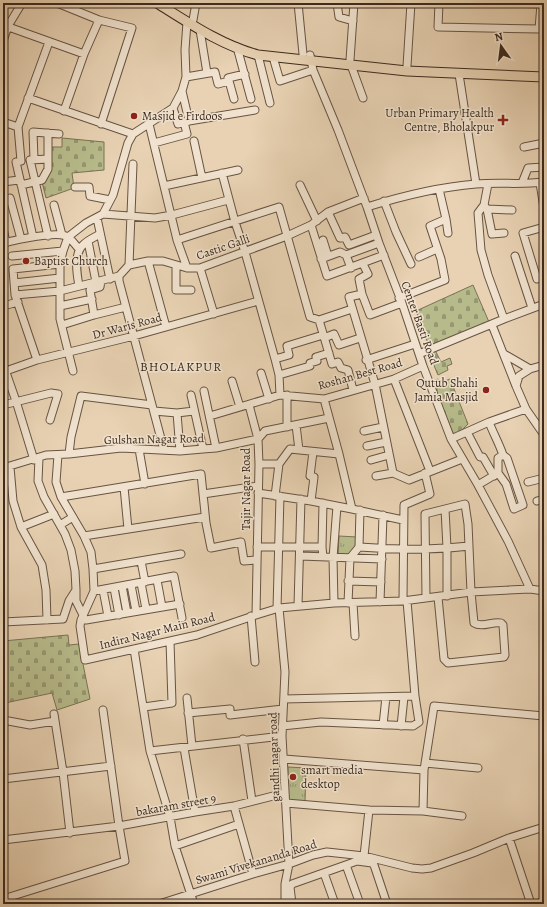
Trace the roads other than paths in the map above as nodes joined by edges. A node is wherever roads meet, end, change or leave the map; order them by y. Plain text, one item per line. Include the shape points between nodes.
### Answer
1 (22, 3) edge
2 (57, 3) edge
3 (157, 3) edge
4 (169, 3) edge
5 (196, 3) edge
6 (298, 3) edge
7 (337, 3) edge
8 (354, 3) edge
9 (411, 3) edge
10 (439, 3) edge
11 (507, 3) edge
12 (542, 4) edge
13 (99, 20) junction
14 (190, 21) junction
15 (353, 21) junction
16 (6, 26) edge
17 (200, 30) junction
18 (3, 41) edge
19 (49, 42) junction
20 (237, 47) junction
21 (84, 54) junction
22 (258, 54) junction
23 (308, 56) junction
24 (273, 57) junction
25 (350, 62) junction
26 (407, 66) junction
27 (313, 70) junction
28 (544, 71) edge
29 (207, 73) junction
30 (244, 74) junction
31 (459, 74) junction
32 (186, 77) junction
33 (544, 77) edge
34 (229, 81) junction
35 (182, 91) junction
36 (28, 98) junction
37 (363, 98) dead end
38 (234, 99) dead end
39 (251, 99) dead end
40 (270, 103) dead end
41 (173, 108) junction
42 (255, 110) dead end
43 (64, 111) junction
44 (3, 122) edge
45 (186, 122) junction
46 (101, 124) junction
47 (149, 124) junction
48 (18, 127) junction
49 (48, 133) junction
50 (59, 134) dead end
51 (133, 134) junction
52 (194, 141) dead end
53 (154, 143) junction
54 (544, 143) edge
55 (524, 147) dead end
56 (34, 159) junction
57 (48, 159) junction
58 (133, 164) dead end
59 (544, 166) edge
60 (238, 170) dead end
61 (222, 173) junction
62 (202, 178) junction
63 (34, 181) junction
64 (3, 182) edge
65 (20, 182) junction
66 (542, 182) edge
67 (522, 183) junction
68 (476, 184) junction
69 (488, 184) junction
70 (300, 185) dead end
71 (164, 186) junction
72 (76, 187) dead end
73 (439, 189) junction
74 (10, 198) dead end
75 (364, 198) junction
76 (110, 200) junction
77 (228, 200) junction
78 (384, 201) junction
79 (544, 205) edge
80 (54, 206) dead end
81 (367, 206) junction
82 (485, 207) junction
83 (544, 208) edge
84 (512, 210) dead end
85 (328, 212) junction
86 (172, 215) junction
87 (100, 216) junction
88 (131, 216) junction
89 (446, 219) junction
90 (234, 222) junction
91 (314, 223) junction
92 (544, 227) edge
93 (3, 228) edge
94 (448, 233) dead end
95 (504, 233) dead end
96 (100, 234) junction
97 (376, 235) junction
98 (48, 236) junction
99 (65, 236) junction
100 (287, 236) junction
101 (33, 237) junction
102 (21, 239) junction
103 (177, 240) junction
104 (323, 240) dead end
105 (88, 241) junction
106 (5, 243) edge
107 (379, 243) junction
108 (79, 249) junction
109 (437, 249) junction
110 (63, 251) junction
111 (245, 252) junction
112 (346, 255) junction
113 (384, 255) junction
114 (12, 256) dead end
115 (515, 256) dead end
116 (324, 257) junction
117 (419, 257) dead end
118 (148, 261) junction
119 (60, 264) junction
120 (364, 264) junction
121 (411, 264) dead end
122 (129, 265) junction
123 (176, 265) junction
124 (187, 268) junction
125 (200, 268) junction
126 (351, 268) junction
127 (120, 276) junction
128 (60, 278) junction
129 (110, 279) junction
130 (537, 279) dead end
131 (98, 282) junction
132 (14, 283) junction
133 (79, 286) junction
134 (190, 290) dead end
135 (60, 291) junction
136 (362, 294) junction
137 (15, 295) junction
138 (92, 299) junction
139 (401, 300) junction
140 (18, 302) junction
141 (258, 302) junction
142 (544, 304) edge
143 (3, 306) edge
144 (60, 306) junction
145 (126, 307) junction
146 (532, 308) junction
147 (352, 309) junction
148 (214, 314) junction
149 (94, 315) junction
150 (504, 319) junction
151 (319, 320) junction
152 (492, 324) junction
153 (62, 325) junction
154 (166, 327) junction
155 (134, 336) junction
156 (324, 336) junction
157 (360, 338) junction
158 (415, 344) junction
159 (69, 352) junction
160 (329, 353) junction
161 (419, 354) junction
162 (504, 354) junction
163 (275, 359) junction
164 (38, 360) junction
165 (366, 360) junction
166 (544, 365) edge
167 (423, 366) junction
168 (530, 369) junction
169 (4, 370) edge
170 (73, 371) dead end
171 (261, 373) dead end
172 (279, 375) junction
173 (394, 379) junction
174 (232, 381) dead end
175 (375, 384) junction
176 (516, 386) junction
177 (353, 390) junction
178 (204, 391) dead end
179 (191, 395) dead end
180 (283, 395) junction
181 (269, 399) junction
182 (324, 399) junction
183 (16, 401) junction
184 (3, 405) edge
185 (249, 405) junction
186 (153, 408) junction
187 (240, 408) junction
188 (526, 409) junction
189 (194, 412) junction
190 (178, 413) junction
191 (210, 416) junction
192 (329, 418) junction
193 (50, 420) dead end
194 (489, 422) junction
195 (296, 425) junction
196 (287, 427) junction
197 (383, 428) junction
198 (364, 431) dead end
199 (467, 432) junction
200 (544, 433) edge
201 (258, 439) junction
202 (451, 439) junction
203 (386, 442) junction
204 (367, 446) dead end
205 (216, 448) junction
206 (139, 449) junction
207 (203, 449) junction
208 (164, 450) junction
209 (299, 450) junction
210 (180, 451) junction
211 (313, 452) junction
212 (69, 454) junction
213 (339, 454) junction
214 (58, 455) junction
215 (503, 455) junction
216 (389, 456) junction
217 (36, 459) junction
218 (462, 459) junction
219 (371, 460) dead end
220 (259, 464) junction
221 (279, 464) junction
222 (5, 467) edge
223 (428, 472) junction
224 (393, 473) junction
225 (496, 475) junction
226 (376, 476) dead end
227 (544, 478) edge
228 (515, 481) junction
229 (528, 482) dead end
230 (145, 484) junction
231 (506, 484) junction
232 (478, 485) junction
233 (124, 487) junction
234 (258, 490) junction
235 (203, 494) junction
236 (277, 496) junction
237 (61, 497) junction
238 (301, 499) junction
239 (544, 499) edge
240 (311, 501) junction
241 (537, 501) dead end
242 (323, 503) junction
243 (337, 506) junction
244 (352, 509) junction
245 (445, 509) junction
246 (360, 510) junction
247 (54, 514) junction
248 (383, 515) junction
249 (206, 516) junction
250 (74, 517) junction
251 (403, 520) junction
252 (60, 525) junction
253 (21, 527) junction
254 (128, 529) junction
255 (84, 536) junction
256 (257, 546) junction
257 (469, 546) junction
258 (278, 547) junction
259 (300, 547) junction
260 (322, 547) junction
261 (359, 547) junction
262 (426, 548) junction
263 (448, 548) junction
264 (382, 549) junction
265 (404, 549) junction
266 (181, 554) dead end
267 (300, 556) junction
268 (323, 557) junction
269 (333, 558) junction
270 (350, 558) junction
271 (382, 559) junction
272 (256, 560) junction
273 (141, 561) junction
274 (93, 569) junction
275 (157, 580) junction
276 (348, 581) junction
277 (381, 582) junction
278 (143, 583) junction
279 (131, 585) junction
280 (122, 586) junction
281 (114, 588) junction
282 (76, 590) junction
283 (103, 590) junction
284 (530, 590) junction
285 (94, 591) junction
286 (544, 591) edge
287 (471, 592) junction
288 (447, 596) junction
289 (438, 597) junction
290 (426, 598) junction
291 (405, 601) junction
292 (380, 602) junction
293 (334, 603) junction
294 (350, 603) junction
295 (180, 604) junction
296 (298, 606) junction
297 (162, 607) junction
298 (278, 608) junction
299 (146, 609) junction
300 (136, 611) junction
301 (127, 613) junction
302 (119, 615) junction
303 (108, 616) junction
304 (253, 616) junction
305 (82, 618) junction
306 (182, 618) dead end
307 (47, 620) junction
308 (3, 622) edge
309 (355, 636) dead end
310 (170, 641) junction
311 (134, 649) junction
312 (255, 662) dead end
313 (415, 696) junction
314 (386, 697) junction
315 (404, 697) junction
316 (187, 698) dead end
317 (284, 699) junction
318 (144, 707) junction
319 (283, 709) junction
320 (103, 710) dead end
321 (188, 713) junction
322 (544, 716) edge
323 (3, 720) edge
324 (383, 725) junction
325 (282, 726) junction
326 (401, 726) junction
327 (282, 736) junction
328 (243, 739) junction
329 (192, 746) junction
330 (184, 748) junction
331 (150, 751) junction
332 (284, 759) junction
333 (111, 766) junction
334 (425, 766) junction
335 (478, 768) dead end
336 (64, 772) junction
337 (3, 779) edge
338 (285, 793) junction
339 (252, 801) junction
340 (286, 803) junction
341 (234, 806) junction
342 (369, 810) junction
343 (423, 811) junction
344 (194, 812) junction
345 (462, 816) dead end
346 (170, 817) junction
347 (239, 824) junction
348 (119, 826) junction
349 (544, 828) edge
350 (70, 833) junction
351 (509, 838) junction
352 (3, 840) edge
353 (175, 846) junction
354 (364, 856) junction
355 (289, 864) junction
356 (346, 865) junction
357 (324, 873) junction
358 (253, 874) junction
359 (191, 894) junction
360 (6, 900) edge
361 (544, 902) edge
362 (159, 904) edge
363 (194, 904) edge
364 (285, 904) edge
365 (292, 904) edge
366 (335, 904) edge
367 (360, 904) edge
368 (387, 904) edge
369 (531, 904) edge
370 (535, 904) edge

1 - 16 street
2 - 13 street
3 - 14 main road
4 - 14 main road
5 - 14 street
6 - 23 street, Center Basti Road
7 - 15 street via 339,16
8 - 15 street
9 - 26 street
10 - 12 street via 438,27 539,29
11 - 12 street
13 - 21 street
13 - 46 street via 132,28
14 - 17 main road
14 - 23 main road via 238,43 272,52
14 - 32 street via 185,50
15 - 25 street
16 - 18 street
16 - 19 street
17 - 20 main road
17 - 29 street
19 - 21 street
19 - 36 street
20 - 22 main road
20 - 30 street
21 - 43 street
22 - 24 main road
22 - 40 street
23 - 24 main road
23 - 25 main road
23 - 27 street, Center Basti Road
24 - 27 street via 280,81
25 - 26 main road
25 - 31 main road via 406,71
25 - 37 street
26 - 28 main road
27 - 75 street, Center Basti Road
29 - 32 street
29 - 34 street via 215,72 218,84
30 - 34 street via 228,78
30 - 39 street
31 - 33 main road
31 - 68 street
32 - 35 street
34 - 38 street
35 - 41 street
35 - 45 street
36 - 43 street
36 - 48 street
41 - 45 street via 178,124
41 - 47 street
42 - 45 street
43 - 46 street
44 - 48 street
45 - 53 street via 187,134
46 - 51 street
47 - 51 street
47 - 53 street
48 - 65 street via 20,161 16,162
49 - 50 street
49 - 56 street via 33,132
49 - 57 street
51 - 76 street
52 - 62 street
53 - 71 street
54 - 55 street
56 - 57 street
56 - 63 street via 30,160
57 - 63 street via 48,169 42,180
58 - 88 street
59 - 67 street via 528,168
60 - 61 street
61 - 62 street
61 - 77 street
62 - 71 street
63 - 65 street
63 - 98 street
64 - 65 street
65 - 101 street
66 - 67 street
66 - 79 street
67 - 69 street
68 - 69 street
68 - 73 street
69 - 82 street
70 - 91 street
71 - 86 street
72 - 76 street via 89,187 90,196
73 - 78 street
73 - 89 street
74 - 102 street
75 - 81 street, Center Basti Road
75 - 85 street, Castic Galli
76 - 87 street
77 - 86 street
77 - 90 street
78 - 81 street
78 - 121 street
79 - 83 street
80 - 99 street
81 - 97 street, Center Basti Road
82 - 84 street
82 - 95 street via 492,234
82 - 150 street via 478,213 481,250
85 - 91 street, Castic Galli
85 - 97 street via 340,238 345,237 349,245
86 - 88 street via 155,218
86 - 103 street
87 - 88 street
87 - 96 street
87 - 99 street
88 - 122 street
89 - 94 street
89 - 109 street via 430,226
90 - 100 street via 279,207
90 - 103 street
90 - 111 street
91 - 100 street, Castic Galli
91 - 116 street
92 - 130 street via 523,233
93 - 106 street
96 - 105 street
96 - 129 street
97 - 107 street, Center Basti Road
98 - 99 street
98 - 101 street
99 - 108 street
99 - 110 street
100 - 111 street, Castic Galli
100 - 151 street via 310,318
101 - 102 street
102 - 106 street
103 - 124 street
104 - 116 street
105 - 108 street
105 - 131 street
107 - 112 street
107 - 113 street, Center Basti Road
108 - 133 street via 76,270
109 - 117 street
109 - 139 street via 445,280
110 - 114 street
110 - 119 street
111 - 125 street, Castic Galli
111 - 141 street
112 - 116 street via 340,252
112 - 126 street
113 - 120 street
113 - 139 street, Center Basti Road
115 - 146 street
116 - 126 street via 327,276
118 - 122 street, Castic Galli
118 - 123 street, Castic Galli via 163,261
118 - 154 street
119 - 128 street
119 - 132 street via 13,269
120 - 126 street
120 - 136 street via 368,274 359,279
122 - 127 street
123 - 124 street, Castic Galli
123 - 134 street via 176,290
124 - 125 street, Castic Galli
125 - 148 street
127 - 129 street
127 - 145 street
128 - 132 street
128 - 135 street
129 - 131 street
131 - 133 street
131 - 138 street via 100,287 90,290
132 - 137 street
133 - 135 street
135 - 137 street
135 - 144 street
136 - 139 street via 370,315
136 - 147 street via 349,297
137 - 140 street
138 - 144 street
138 - 149 street
139 - 158 street, Center Basti Road
140 - 143 street
140 - 164 street
141 - 148 street, Dr Waris Road
141 - 163 street
142 - 146 street
144 - 153 street
145 - 149 street
145 - 155 street
146 - 150 street
147 - 151 street
147 - 157 street
148 - 154 street, Dr Waris Road
149 - 153 street
150 - 152 street
151 - 156 street
152 - 161 street
152 - 162 street
153 - 159 street
154 - 155 street, Dr Waris Road
155 - 159 street, Dr Waris Road
155 - 186 street
156 - 157 street via 334,334 339,345
156 - 160 street
156 - 163 street via 287,346 289,355
157 - 165 street
158 - 161 street, Center Basti Road
158 - 165 street
159 - 164 street, Dr Waris Road
159 - 170 street
160 - 172 street via 316,357 317,361 310,363 310,366
160 - 177 street via 332,364 338,362 341,368 348,370
161 - 167 street, Center Basti Road
162 - 168 street
162 - 176 street
163 - 172 street
164 - 169 street, Dr Waris Road
165 - 175 street
166 - 168 street
167 - 173 street, Roshan Best Road
167 - 202 street, Center Basti Road
168 - 176 street via 519,376
169 - 183 street
171 - 181 street
172 - 180 street
173 - 175 street, Roshan Best Road
173 - 223 street
174 - 187 street
175 - 177 street, Roshan Best Road
175 - 197 street
176 - 188 street
177 - 182 street, Roshan Best Road
178 - 191 street
179 - 189 street
180 - 181 street, Roshan Best Road
180 - 182 street, Roshan Best Road
180 - 196 street
181 - 185 street, Roshan Best Road
182 - 192 street
183 - 184 street
183 - 193 street via 51,393 58,394
183 - 217 street
185 - 187 street, Roshan Best Road
185 - 201 street
186 - 190 street
186 - 208 street
186 - 212 street via 81,396
187 - 191 street, Roshan Best Road
188 - 194 street
188 - 200 street
189 - 190 street
189 - 207 street
190 - 210 street
191 - 205 street
192 - 195 street, Tajir Nagar Road
192 - 213 street
194 - 199 street
194 - 215 street
195 - 196 street, Tajir Nagar Road
195 - 209 street
196 - 201 street, Tajir Nagar Road via 265,431
197 - 198 street
197 - 203 street
199 - 202 street
199 - 225 street via 480,457 483,457
201 - 205 street, Gulshan Nagar Road
201 - 220 street, Tajir Nagar Road
202 - 218 street, Center Basti Road
203 - 204 street
203 - 216 street
205 - 207 street, Gulshan Nagar Road
206 - 208 street, Gulshan Nagar Road
206 - 212 street, Gulshan Nagar Road via 121,448
206 - 230 street
207 - 210 street, Gulshan Nagar Road
208 - 210 street, Gulshan Nagar Road
209 - 211 street
209 - 221 street via 290,449
211 - 213 street
211 - 240 street via 310,476 314,477
212 - 214 street, Gulshan Nagar Road
213 - 244 street
214 - 217 street, Gulshan Nagar Road
214 - 237 street via 56,482
215 - 225 street via 498,458
215 - 228 street via 507,458
216 - 219 street
216 - 224 street
217 - 222 street, Gulshan Nagar Road
217 - 247 street via 38,481
218 - 223 street
218 - 232 street, Center Basti Road
220 - 221 street
220 - 234 street, Tajir Nagar Road
221 - 236 street, gandhi nagar road
222 - 253 street
223 - 224 street via 408,480
223 - 251 street via 430,494 404,506
224 - 226 street
225 - 231 street
225 - 232 street
227 - 229 street
228 - 231 street
228 - 231 street via 523,505 514,509
230 - 233 street
230 - 235 street via 201,474
232 - 284 street, Center Basti Road via 514,553
233 - 237 street
233 - 254 street
234 - 235 street
234 - 236 street
234 - 256 street, Tajir Nagar Road
235 - 249 street
236 - 238 street
236 - 258 street, gandhi nagar road
237 - 250 street
238 - 240 street
238 - 259 street
239 - 241 street
240 - 242 street
242 - 243 street
242 - 260 street
243 - 244 street
243 - 269 street
244 - 246 street
245 - 257 street via 465,504
245 - 262 street via 425,514
245 - 263 street
246 - 248 street
246 - 261 street
247 - 252 street
247 - 253 street
248 - 251 street
248 - 264 street
249 - 254 street
249 - 272 street via 211,548 241,542 244,561
250 - 252 street
250 - 255 street
251 - 265 street
252 - 282 street via 71,550 76,571
253 - 307 street via 42,565
254 - 255 street
255 - 274 street via 91,552
256 - 258 street
256 - 272 street, Tajir Nagar Road
257 - 263 street
257 - 287 street
258 - 259 street
258 - 298 street, gandhi nagar road
259 - 260 street
259 - 267 street
260 - 268 street
261 - 264 street
261 - 270 street
262 - 263 street
262 - 265 street
262 - 290 street
263 - 288 street
264 - 265 street
264 - 271 street
265 - 291 street
266 - 273 street
267 - 268 street
267 - 296 street
268 - 269 street
269 - 270 street
269 - 293 street
270 - 271 street
270 - 276 street
271 - 277 street
272 - 304 street, Tajir Nagar Road
273 - 274 street
273 - 278 street
274 - 285 street
275 - 278 street
275 - 295 street via 174,576
275 - 297 street
276 - 277 street
276 - 294 street
277 - 292 street
278 - 279 street
278 - 299 street
279 - 280 street
279 - 300 street
280 - 281 street
280 - 301 street
281 - 283 street
281 - 302 street
282 - 305 street via 76,601
282 - 307 street via 63,619
283 - 285 street
283 - 303 street
284 - 286 street
284 - 287 street
285 - 305 street
287 - 288 street
287 - 289 street via 474,623 481,625 498,622 503,625 504,657 448,664 444,658
288 - 289 street
289 - 290 street
290 - 291 street
291 - 292 street
291 - 313 street
292 - 294 street
293 - 294 street
293 - 296 street
294 - 309 street
295 - 297 street
295 - 306 street
296 - 298 street
297 - 299 street
298 - 304 street, Indira Nagar Main Road
298 - 317 street, gandhi nagar road via 285,672
299 - 300 street
300 - 301 street
301 - 302 street
302 - 303 street
303 - 305 street via 86,620
304 - 310 street, Indira Nagar Main Road via 197,635
304 - 312 street, Tajir Nagar Road
305 - 311 street, Indira Nagar Main Road via 80,626 85,660
307 - 308 street
310 - 311 street, Indira Nagar Main Road
310 - 318 street via 172,703
311 - 318 street
313 - 315 street
313 - 326 street via 419,722 413,726
314 - 315 street
314 - 317 street
314 - 324 street
315 - 326 street
316 - 321 street
317 - 319 street, gandhi nagar road
318 - 331 street
319 - 321 street via 230,715 230,709
319 - 325 street, gandhi nagar road
320 - 333 street
321 - 329 street
322 - 334 street via 434,706
323 - 336 street via 30,725 55,718
324 - 325 street via 321,722
324 - 326 street
325 - 327 street, gandhi nagar road
327 - 328 street
327 - 332 street, gandhi nagar road
328 - 329 street
328 - 339 street
329 - 330 street
330 - 331 street
330 - 344 street
331 - 346 street
332 - 334 street
332 - 338 street, gandhi nagar road
333 - 336 street
333 - 348 street
334 - 335 street
334 - 343 street
336 - 337 street
336 - 350 street
338 - 339 street, bakaram street 9
338 - 340 street, gandhi nagar road
339 - 341 street, bakaram street 9
340 - 342 street
340 - 355 street, gandhi nagar road
341 - 344 street, bakaram street 9
341 - 347 street
342 - 343 street
342 - 354 street
343 - 345 street
344 - 346 street, bakaram street 9
346 - 348 street, bakaram street 9
346 - 353 street
347 - 353 street
347 - 358 street
348 - 350 street, bakaram street 9
348 - 360 street via 125,861 45,885
349 - 351 street, Swami Vivekananda Road
350 - 352 street, bakaram street 9
351 - 354 street, Swami Vivekananda Road via 431,868 412,868
351 - 369 street
353 - 359 street
354 - 355 street, Swami Vivekananda Road via 327,852
355 - 358 street, Swami Vivekananda Road
355 - 364 street, gandhi nagar road
356 - 357 street
356 - 367 street
356 - 368 street via 357,861 372,863
357 - 365 street via 292,884
357 - 366 street
358 - 359 street, Swami Vivekananda Road
359 - 362 street, Swami Vivekananda Road
359 - 363 street
361 - 370 street

